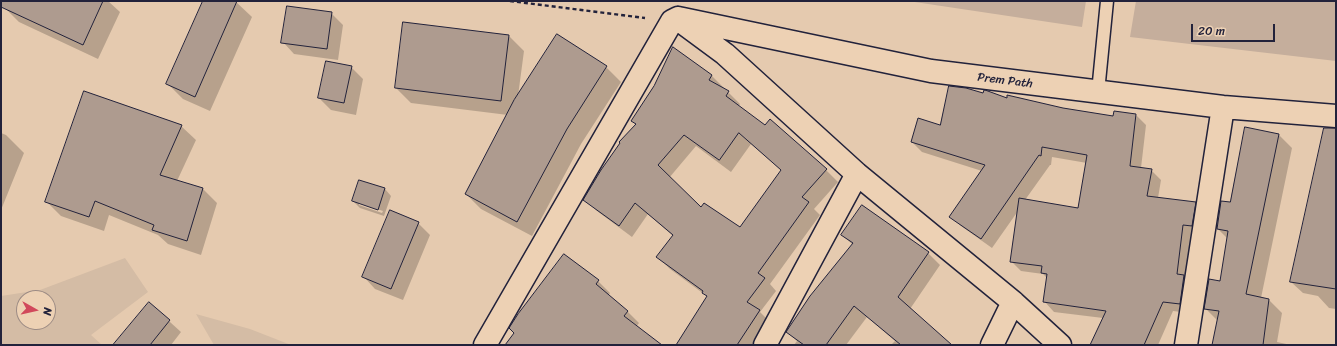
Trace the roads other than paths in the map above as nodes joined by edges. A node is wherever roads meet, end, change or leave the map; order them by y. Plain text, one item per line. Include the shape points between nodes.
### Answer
1 (1107, 1) edge
2 (675, 20) junction
3 (1098, 92) junction
4 (1222, 107) junction
5 (1336, 116) edge
6 (857, 174) junction
7 (1014, 302) junction
8 (485, 345) edge
9 (765, 345) edge
10 (992, 345) edge
11 (1060, 345) edge
12 (1186, 345) edge

1 - 3 lane
2 - 3 street, Prem Path via 931,72
2 - 6 street via 725,54
2 - 8 street
3 - 4 street, Prem Path
4 - 5 street, Prem Path
4 - 12 street
6 - 7 street
6 - 9 street
7 - 10 street
7 - 11 street

